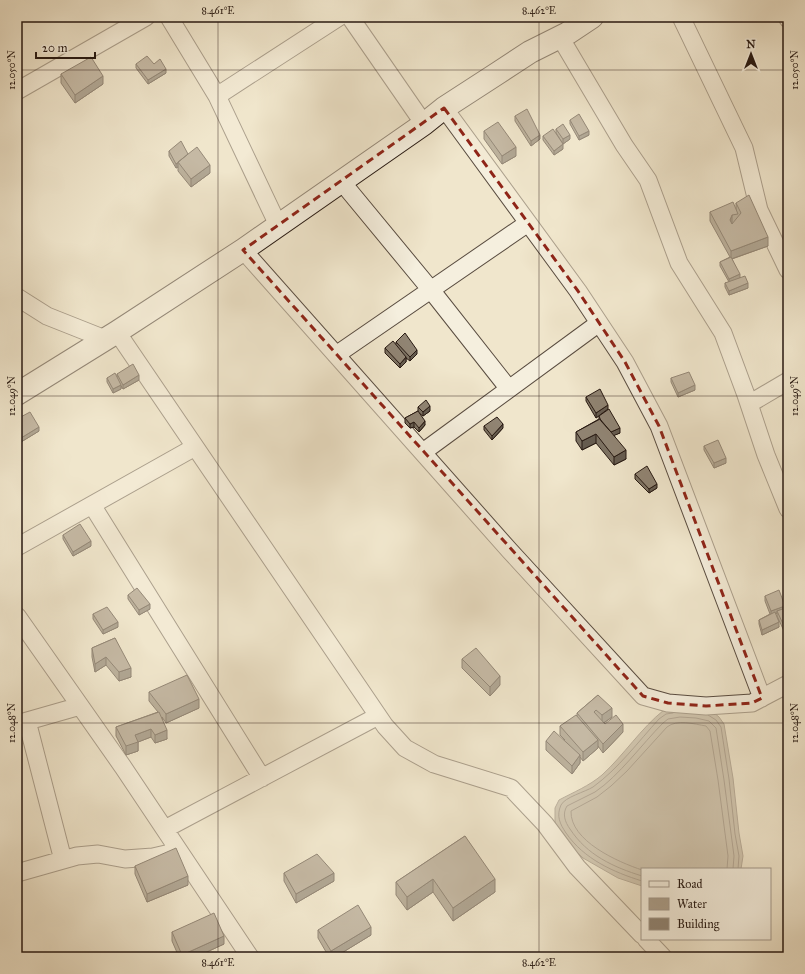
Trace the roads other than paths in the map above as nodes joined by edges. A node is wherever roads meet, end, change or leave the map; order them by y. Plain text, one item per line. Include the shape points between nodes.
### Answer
1 (146, 17) edge
2 (169, 17) edge
3 (339, 17) edge
4 (350, 17) edge
5 (592, 17) edge
6 (680, 17) edge
7 (560, 37) junction
8 (17, 91) edge
9 (217, 96) junction
10 (444, 108) junction
11 (424, 124) junction
12 (341, 181) junction
13 (528, 223) junction
14 (278, 225) junction
15 (243, 250) junction
16 (788, 270) edge
17 (431, 290) junction
18 (17, 297) edge
19 (599, 323) junction
20 (111, 336) junction
21 (336, 355) junction
22 (788, 381) edge
23 (509, 389) junction
24 (17, 394) edge
25 (749, 404) junction
26 (195, 447) junction
27 (423, 452) junction
28 (92, 505) junction
29 (788, 510) edge
30 (17, 547) edge
31 (17, 616) edge
32 (788, 684) edge
33 (762, 698) junction
34 (80, 706) junction
35 (378, 716) junction
36 (22, 723) edge
37 (262, 778) junction
38 (165, 829) junction
39 (179, 851) junction
40 (63, 860) junction
41 (17, 873) edge
42 (641, 935) edge
43 (647, 940) edge
44 (250, 957) edge
45 (663, 957) edge

1 - 8 street
2 - 9 street
3 - 9 street
4 - 11 street
5 - 7 street
6 - 16 street via 744,148 759,210
7 - 10 street via 530,52
7 - 25 street via 624,145 648,180 679,263 723,333
9 - 14 street
10 - 11 street
10 - 13 street
11 - 12 street
12 - 14 street
12 - 17 street
13 - 17 street
13 - 19 street
14 - 15 street
15 - 20 street
15 - 21 street
17 - 21 street
17 - 23 street
18 - 20 street via 47,316
19 - 23 street
19 - 33 street via 625,362 659,426
20 - 24 street
20 - 26 street
21 - 27 street
22 - 25 street
23 - 27 street
25 - 29 street
26 - 28 street
26 - 35 street
27 - 33 street via 643,696 668,703 706,706 752,703
28 - 30 street
28 - 37 street
31 - 34 street
32 - 33 street
34 - 36 street
34 - 38 street
35 - 37 street
35 - 42 street via 405,748 428,761 511,788 546,824 577,867
36 - 40 street
37 - 38 street
38 - 39 street
39 - 40 street via 153,857 125,859 98,854
39 - 44 street
40 - 41 street
43 - 45 street

